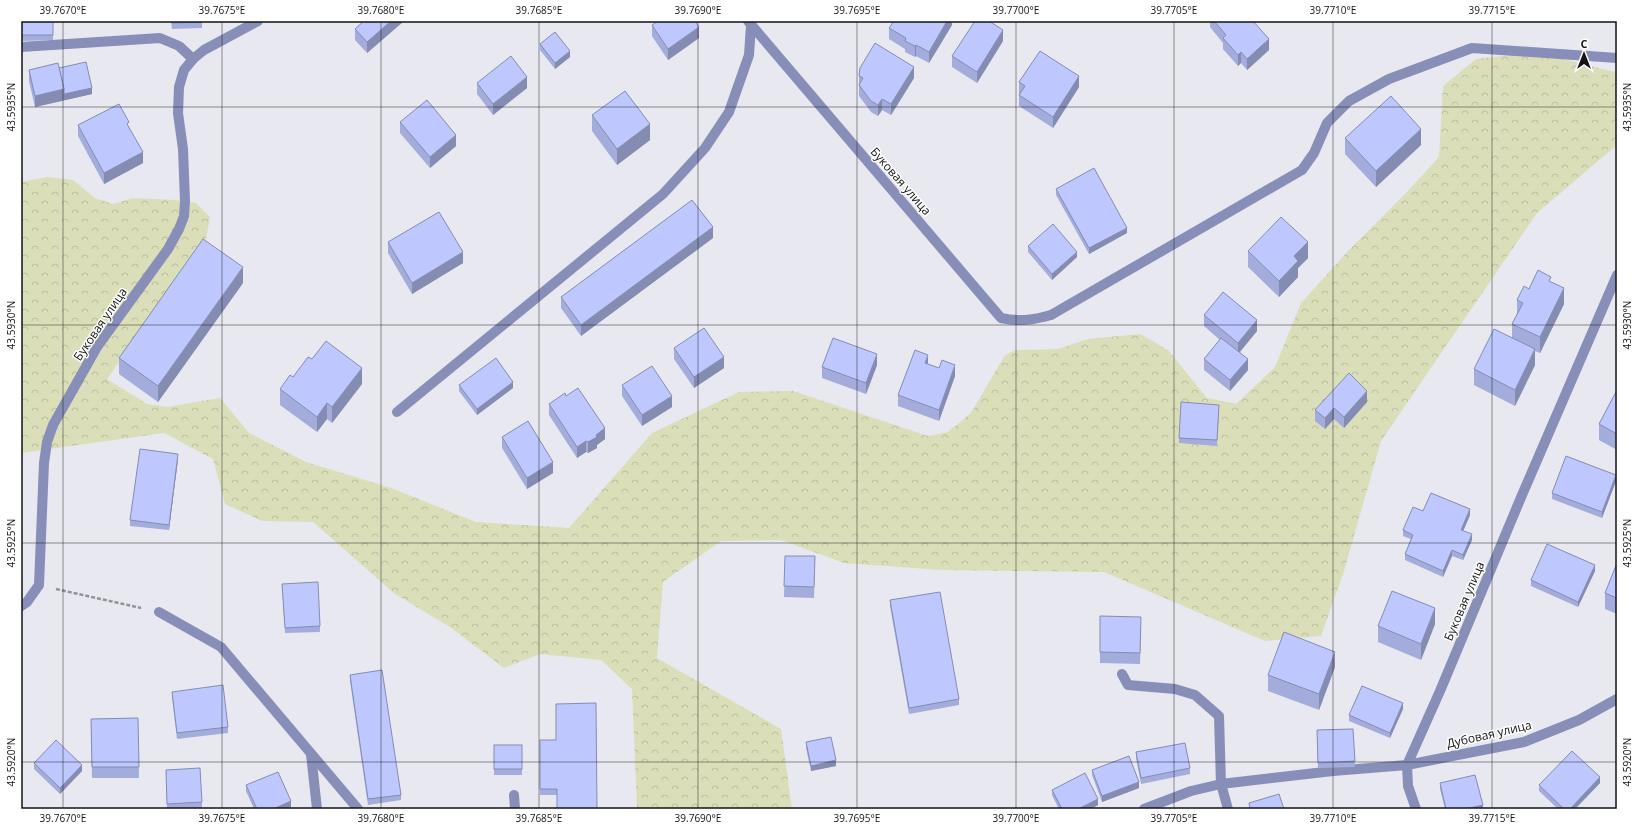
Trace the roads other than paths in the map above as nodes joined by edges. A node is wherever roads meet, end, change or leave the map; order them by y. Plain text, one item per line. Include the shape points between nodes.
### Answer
1 (258, 21) edge
2 (750, 23) edge
3 (21, 47) edge
4 (1617, 58) edge
5 (193, 59) junction
6 (1617, 275) edge
7 (397, 412) dead end
8 (21, 606) edge
9 (159, 612) road end
10 (1122, 674) dead end
11 (1617, 700) edge
12 (311, 754) junction
13 (1407, 765) junction
14 (1221, 784) junction
15 (514, 795) dead end
16 (317, 809) edge
17 (358, 809) edge
18 (515, 809) edge
19 (1144, 809) edge
20 (1228, 809) edge
21 (1416, 809) edge

1 - 5 street, Буковая улица via 204,50
2 - 4 street, Буковая улица via 1001,318 1014,321 1034,320 1051,315 1302,170 1314,152 1327,123 1349,101 1389,79 1472,48
2 - 7 street via 749,55 729,112 705,148 663,194
3 - 5 street via 160,38 180,46
5 - 8 street, Буковая улица via 184,70 179,87 178,113 185,201 180,229 97,347 51,430 44,463 38,585 27,602
6 - 13 street, Буковая улица
9 - 12 street via 221,647
10 - 14 street via 1128,685 1175,689 1195,695 1219,716
11 - 13 street, Дубовая улица via 1579,720 1524,742
12 - 16 street
12 - 17 street
13 - 14 street
13 - 21 street via 1408,786
14 - 19 street via 1191,791
14 - 20 street
15 - 18 street

